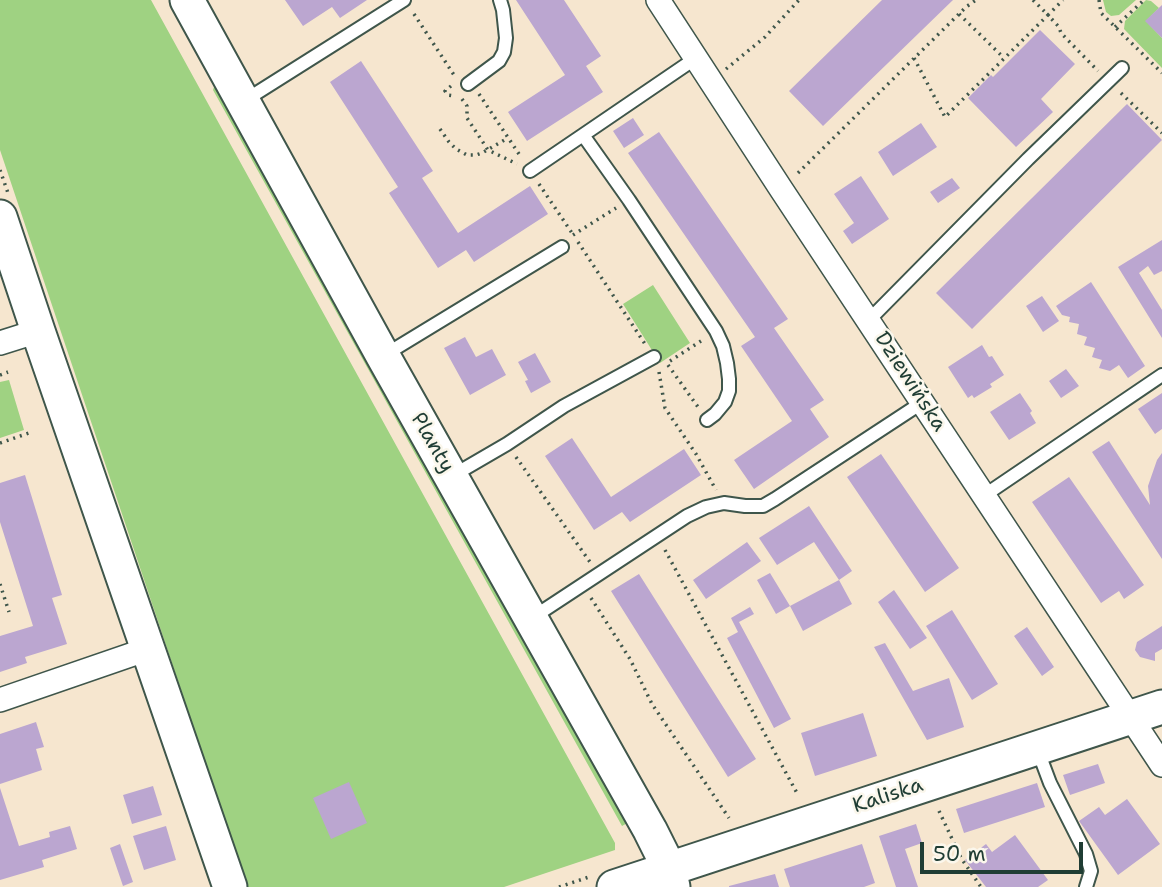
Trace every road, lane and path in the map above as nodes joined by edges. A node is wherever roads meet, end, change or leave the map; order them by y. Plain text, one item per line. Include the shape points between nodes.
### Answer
1 (187, 0) edge
2 (404, 0) edge
3 (500, 0) edge
4 (658, 0) edge
5 (799, 0) edge
6 (976, 0) edge
7 (1033, 0) edge
8 (1063, 0) edge
9 (1099, 0) edge
10 (1144, 0) edge
11 (959, 14) junction
12 (1048, 15) junction
13 (1115, 27) junction
14 (696, 58) junction
15 (914, 58) junction
16 (1004, 58) junction
17 (1122, 68) dead end
18 (1162, 73) edge
19 (1108, 81) junction
20 (711, 82) junction
21 (463, 83) joint
22 (244, 102) junction
23 (440, 129) dead end
24 (1162, 133) edge
25 (583, 135) junction
26 (508, 138) dead end
27 (488, 150) junction
28 (525, 168) joint
29 (781, 189) junction
30 (629, 200) junction
31 (0, 217) edge
32 (573, 235) dead end
33 (562, 247) dead end
34 (869, 320) junction
35 (38, 331) junction
36 (716, 331) junction
37 (0, 343) edge
38 (383, 356) junction
39 (656, 362) joint
40 (667, 363) junction
41 (8, 372) dead end
42 (0, 375) edge
43 (1162, 375) edge
44 (923, 402) junction
45 (707, 420) joint
46 (29, 433) dead end
47 (0, 443) edge
48 (507, 444) junction
49 (452, 477) junction
50 (985, 495) junction
51 (657, 536) junction
52 (599, 575) junction
53 (0, 584) edge
54 (583, 586) junction
55 (9, 612) dead end
56 (532, 619) junction
57 (148, 649) junction
58 (0, 700) edge
59 (1162, 707) edge
60 (1129, 717) junction
61 (1036, 747) junction
62 (1162, 765) edge
63 (798, 795) dead end
64 (939, 811) dead end
65 (729, 818) dead end
66 (671, 878) edge
67 (230, 887) edge
68 (614, 887) edge
69 (981, 887) edge
70 (1086, 887) edge

1 - 22 street, Planty
2 - 22 lane
3 - 21 lane via 504,52 499,61
4 - 14 street, Dziewińska
5 - 20 path via 765,37
6 - 11 path
7 - 12 path
8 - 12 path
9 - 13 path via 1101,13
10 - 13 path
11 - 15 path
11 - 16 path
12 - 16 path
12 - 19 path
13 - 18 path
14 - 20 street, Dziewińska
14 - 25 lane
15 - 16 path via 945,117
15 - 29 path
17 - 19 lane
19 - 24 path
19 - 34 lane
20 - 29 street, Dziewińska
21 - 27 path via 445,90 465,102 467,118
22 - 38 street, Planty
23 - 27 path via 461,153 476,155
25 - 28 lane
25 - 30 lane
26 - 27 path
27 - 28 path
29 - 34 street, Dziewińska
30 - 32 path
30 - 36 lane
31 - 35 street
33 - 38 lane
34 - 44 street, Dziewińska
35 - 37 street
35 - 57 street
36 - 40 path
36 - 45 lane via 727,363 729,391
38 - 49 street, Planty
39 - 40 path
39 - 48 lane via 564,405
40 - 45 path
41 - 42 path
43 - 50 lane
44 - 50 street, Dziewińska
44 - 51 lane via 763,506 724,503 706,507
46 - 47 path
48 - 49 lane
48 - 52 path
49 - 56 street, Planty
50 - 60 street, Dziewińska
51 - 52 lane
51 - 63 path
52 - 54 lane
53 - 55 path
54 - 56 lane
54 - 65 path via 630,659 652,704
56 - 66 street, Planty via 645,822
57 - 58 street
57 - 67 street
59 - 60 street, Kaliska
60 - 61 street, Kaliska
60 - 62 street, Dziewińska
61 - 66 street, Kaliska
61 - 70 lane via 1086,854 1091,871
64 - 69 path
66 - 68 street, Kaliska

